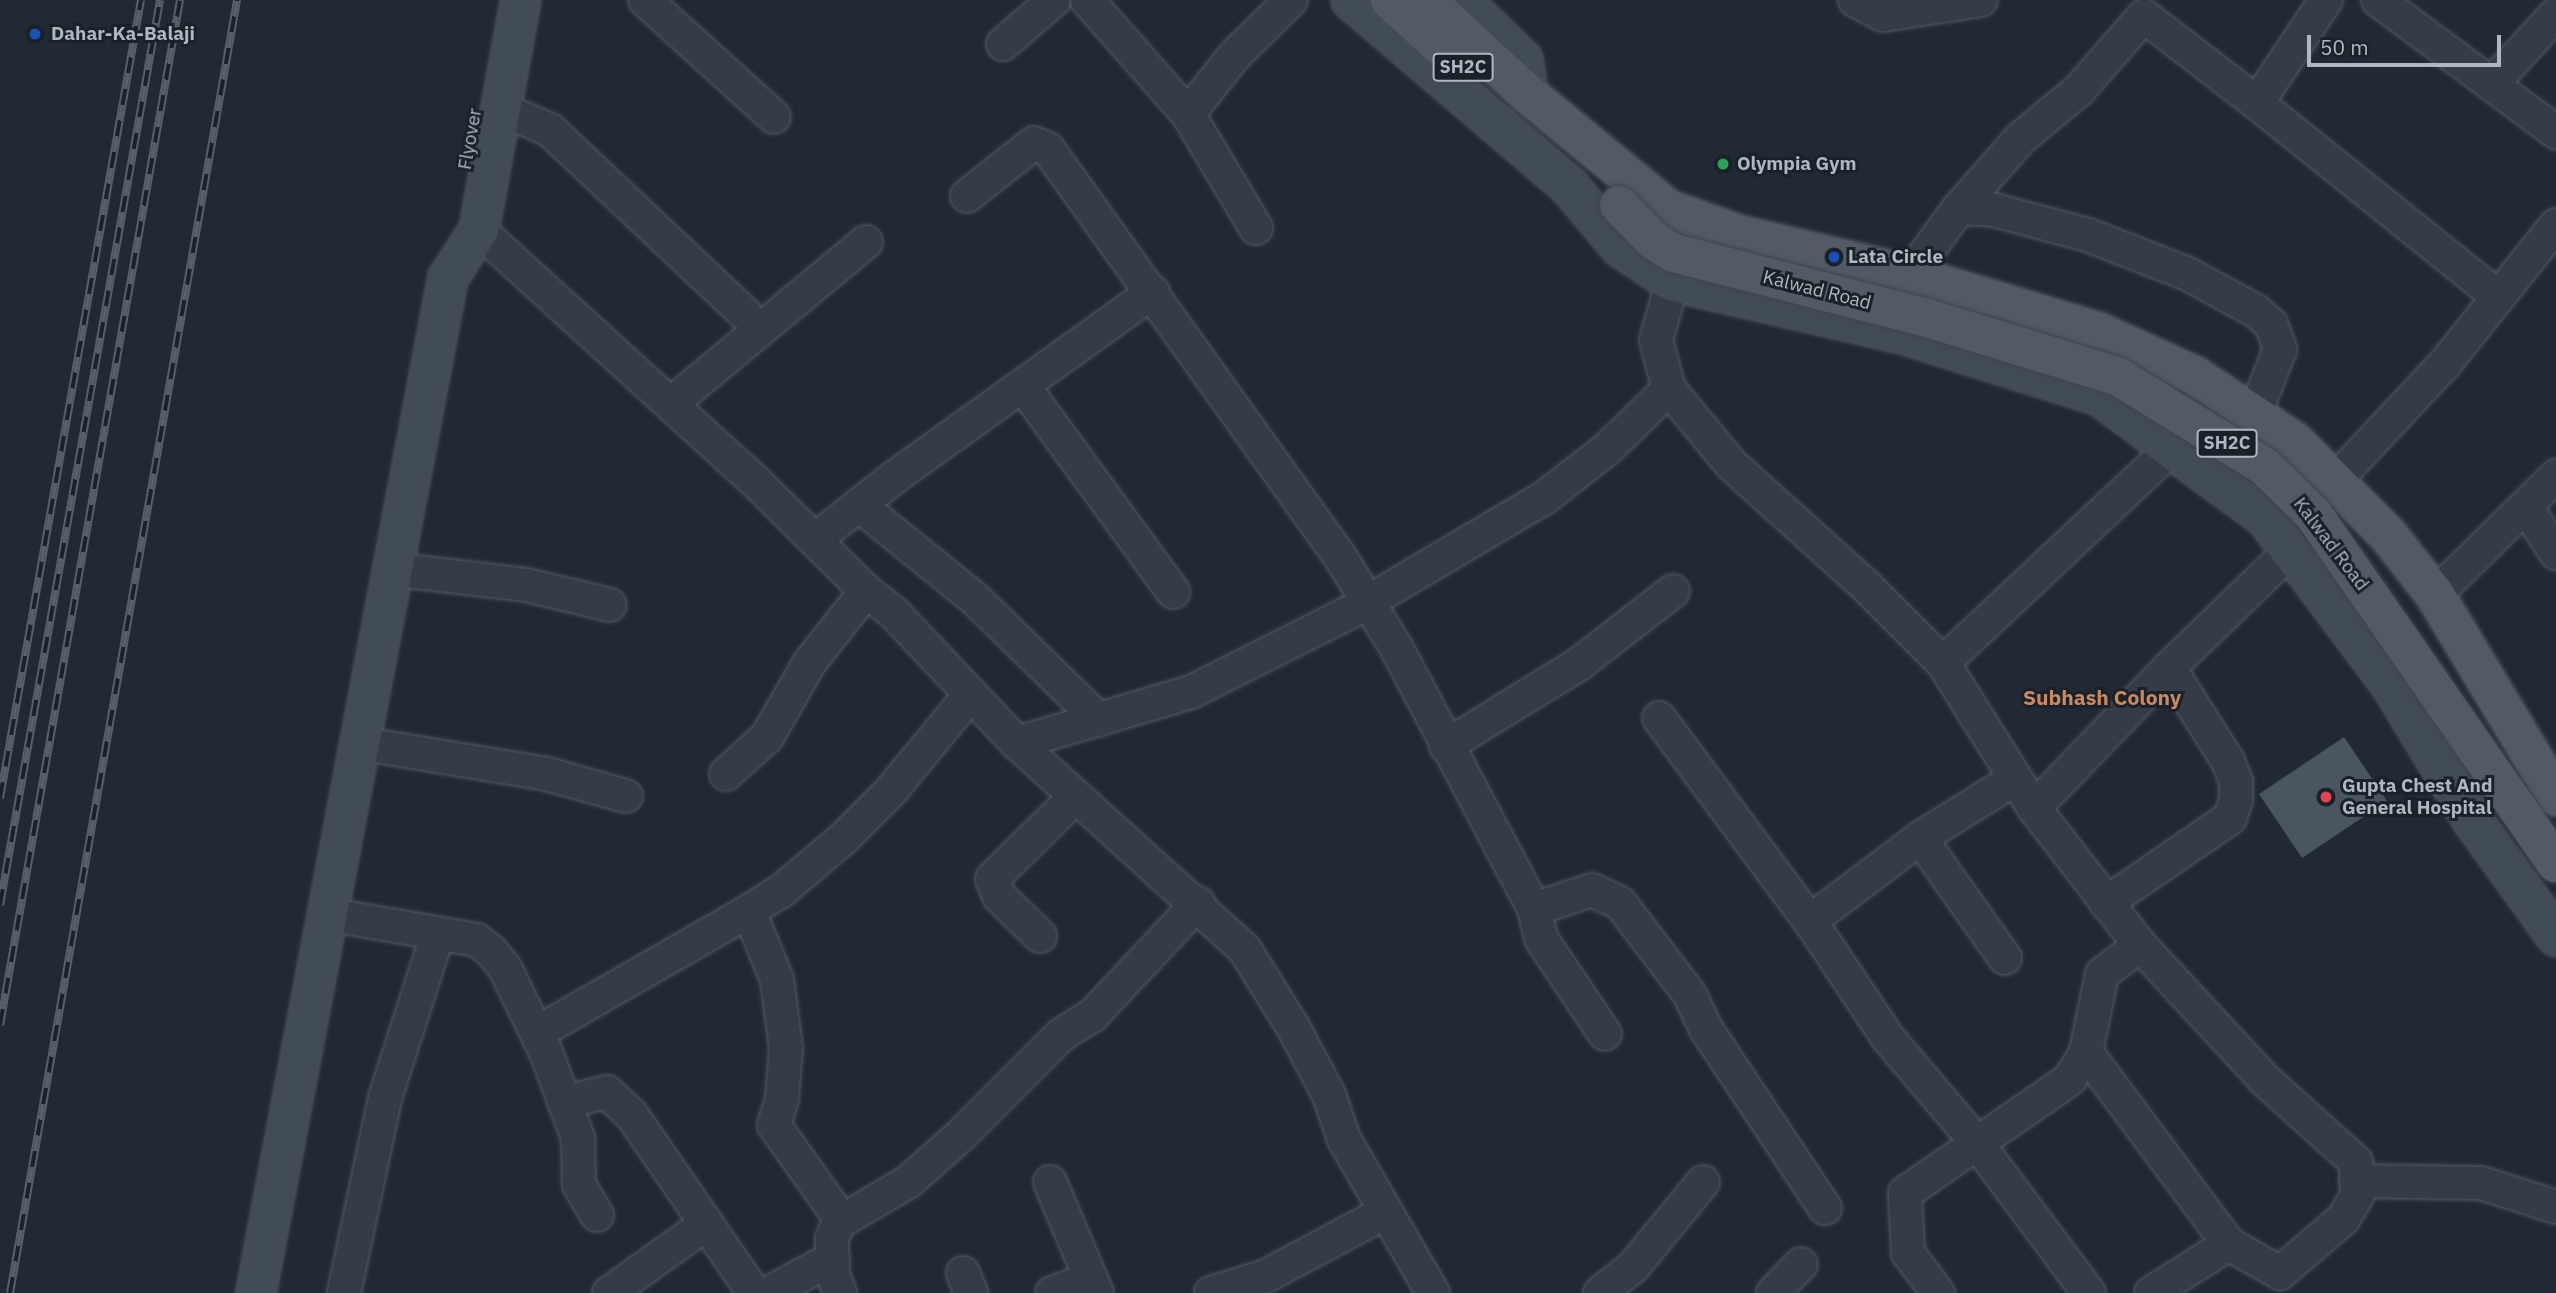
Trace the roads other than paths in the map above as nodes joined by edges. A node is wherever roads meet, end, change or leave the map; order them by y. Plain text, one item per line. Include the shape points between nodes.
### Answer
1 (495, 0) edge
2 (520, 0) edge
3 (645, 0) edge
4 (1054, 0) edge
5 (1087, 0) edge
6 (1291, 0) edge
7 (1351, 0) edge
8 (1390, 0) edge
9 (1426, 0) edge
10 (1461, 0) edge
11 (1855, 0) edge
12 (1981, 0) edge
13 (2326, 0) edge
14 (2378, 0) edge
15 (2135, 8) edge
16 (2556, 14) edge
17 (1003, 44) dead end
18 (2492, 83) junction
19 (1528, 94) junction
20 (2257, 103) junction
21 (499, 108) junction
22 (1188, 114) junction
23 (774, 117) dead end
24 (2556, 132) edge
25 (967, 196) dead end
26 (1628, 196) junction
27 (1959, 208) junction
28 (469, 215) junction
29 (1695, 220) junction
30 (2556, 225) edge
31 (1256, 229) dead end
32 (866, 242) dead end
33 (1732, 251) junction
34 (1910, 275) junction
35 (1671, 281) junction
36 (1153, 292) junction
37 (2498, 297) junction
38 (744, 313) dead end
39 (1023, 386) junction
40 (1669, 389) junction
41 (672, 403) junction
42 (2254, 416) junction
43 (2172, 448) junction
44 (2556, 476) edge
45 (2333, 483) junction
46 (859, 505) junction
47 (2527, 509) junction
48 (816, 539) junction
49 (2291, 550) junction
50 (2556, 553) edge
51 (390, 569) junction
52 (866, 591) junction
53 (1673, 591) dead end
54 (1173, 592) dead end
55 (2435, 595) junction
56 (1368, 602) junction
57 (610, 605) dead end
58 (1943, 663) junction
59 (2169, 668) junction
60 (969, 696) junction
61 (1659, 718) dead end
62 (1100, 720) junction
63 (358, 743) junction
64 (1017, 743) junction
65 (1446, 746) junction
66 (726, 774) dead end
67 (2551, 779) edge
68 (2013, 780) junction
69 (626, 796) dead end
70 (1074, 798) junction
71 (2034, 808) junction
72 (1920, 838) junction
73 (2556, 863) edge
74 (1198, 903) junction
75 (2106, 903) junction
76 (1534, 909) junction
77 (749, 911) junction
78 (326, 914) junction
79 (1810, 921) junction
80 (438, 933) junction
81 (1040, 936) dead end
82 (2556, 936) edge
83 (2140, 945) junction
84 (2005, 958) dead end
85 (537, 1032) junction
86 (1605, 1034) dead end
87 (2086, 1052) junction
88 (564, 1102) junction
89 (1977, 1143) junction
90 (2356, 1181) junction
91 (1050, 1182) dead end
92 (1703, 1182) dead end
93 (2556, 1207) edge
94 (1825, 1208) dead end
95 (1386, 1212) junction
96 (597, 1215) dead end
97 (838, 1223) junction
98 (706, 1224) junction
99 (2229, 1244) junction
100 (833, 1258) junction
101 (1801, 1264) dead end
102 (2288, 1283) edge
103 (1094, 1286) edge
104 (2077, 1288) edge
105 (1225, 1291) edge
106 (256, 1293) edge
107 (344, 1293) edge
108 (609, 1293) edge
109 (754, 1293) edge
110 (769, 1293) edge
111 (840, 1293) edge
112 (1052, 1293) edge
113 (1433, 1293) edge
114 (1601, 1293) edge
115 (1773, 1293) edge
116 (1938, 1293) edge
117 (2151, 1293) edge

1 - 28 street, Flyover
2 - 21 street
3 - 23 street
4 - 17 street
5 - 22 street
6 - 22 street via 1235,55
7 - 35 street via 1569,186 1620,247
8 - 26 main road, SH2C via 1556,150
9 - 19 main road
10 - 19 street via 1523,60
11 - 12 street via 1884,15
13 - 20 street
14 - 18 street
15 - 20 street
15 - 27 street via 2078,91 2021,138
16 - 18 street
18 - 24 street
19 - 26 main road
20 - 37 street
21 - 28 street
21 - 38 street via 550,130
22 - 31 street
25 - 36 street via 1034,143 1042,144
26 - 29 main road, SH2C
26 - 33 main road, SH2C, bridge via 1654,241 1674,253
27 - 34 street
27 - 42 street via 1994,209 2088,235 2188,274 2256,311 2271,324 2280,349
28 - 41 street
28 - 51 street via 448,278
29 - 33 main road, SH2C
29 - 35 street
30 - 37 street
32 - 41 street
33 - 34 main road
33 - 73 main road, Kalwad Road / SH2C, bridge via 1927,318 2117,376 2264,466 2313,514
34 - 42 main road via 2099,332 2195,376
35 - 40 street via 1656,340
35 - 43 street via 1906,335 2098,394
36 - 39 street
36 - 56 street
37 - 45 street via 2447,361
39 - 46 street
39 - 54 street
40 - 56 street via 1607,449 1544,498
40 - 58 street via 1731,464
41 - 48 street
42 - 45 main road via 2294,441
43 - 49 street via 2266,517
43 - 58 street
44 - 47 street
45 - 49 street
45 - 55 main road via 2388,535
46 - 48 street
46 - 62 street via 975,599
47 - 50 street
47 - 55 street
48 - 52 street
49 - 59 street
49 - 82 street via 2393,688 2473,821
51 - 57 street via 527,585
51 - 63 street
52 - 60 street via 892,611
52 - 66 street via 810,662 767,737
53 - 65 street via 1579,664
55 - 67 main road
56 - 62 street via 1191,692
56 - 65 street
58 - 68 street
59 - 71 street
59 - 75 street via 2228,761 2236,781 2236,800 2230,818
60 - 64 street
60 - 77 street via 914,765 845,837 780,892
61 - 79 street
62 - 64 street
63 - 69 street via 547,774
63 - 78 street
64 - 70 street
65 - 76 street
68 - 71 street
68 - 72 street
70 - 74 street
70 - 81 street via 992,879 999,896
71 - 75 street
72 - 79 street
72 - 84 street
74 - 95 street via 1245,950 1293,1027 1329,1095 1344,1139
74 - 97 street via 1092,1016 1061,1035 952,1143 908,1182
75 - 83 street
76 - 86 street via 1542,940
76 - 94 street via 1592,890 1620,903 1690,995 1706,1029
77 - 85 street
77 - 97 street via 777,980 786,1048 782,1098 774,1125 840,1218
78 - 80 street
78 - 106 street
79 - 89 street via 1888,1038
80 - 85 street via 477,940 491,951 505,968
80 - 107 street via 385,1098
83 - 87 street via 2102,974
83 - 90 street via 2265,1080 2356,1162
85 - 88 street
87 - 89 street via 2070,1079
87 - 99 street
88 - 96 street via 578,1138 579,1185
88 - 98 street via 607,1092 631,1114
89 - 104 street
89 - 116 street via 1905,1192 1908,1253
90 - 93 street via 2481,1183
90 - 102 street via 2357,1196 2343,1219
91 - 103 street
92 - 114 street via 1658,1230 1633,1267
95 - 105 street via 1266,1276
95 - 113 street
97 - 100 street
98 - 108 street
98 - 109 street
99 - 102 street
99 - 117 street
100 - 110 street
100 - 111 street
101 - 115 street
103 - 112 street

